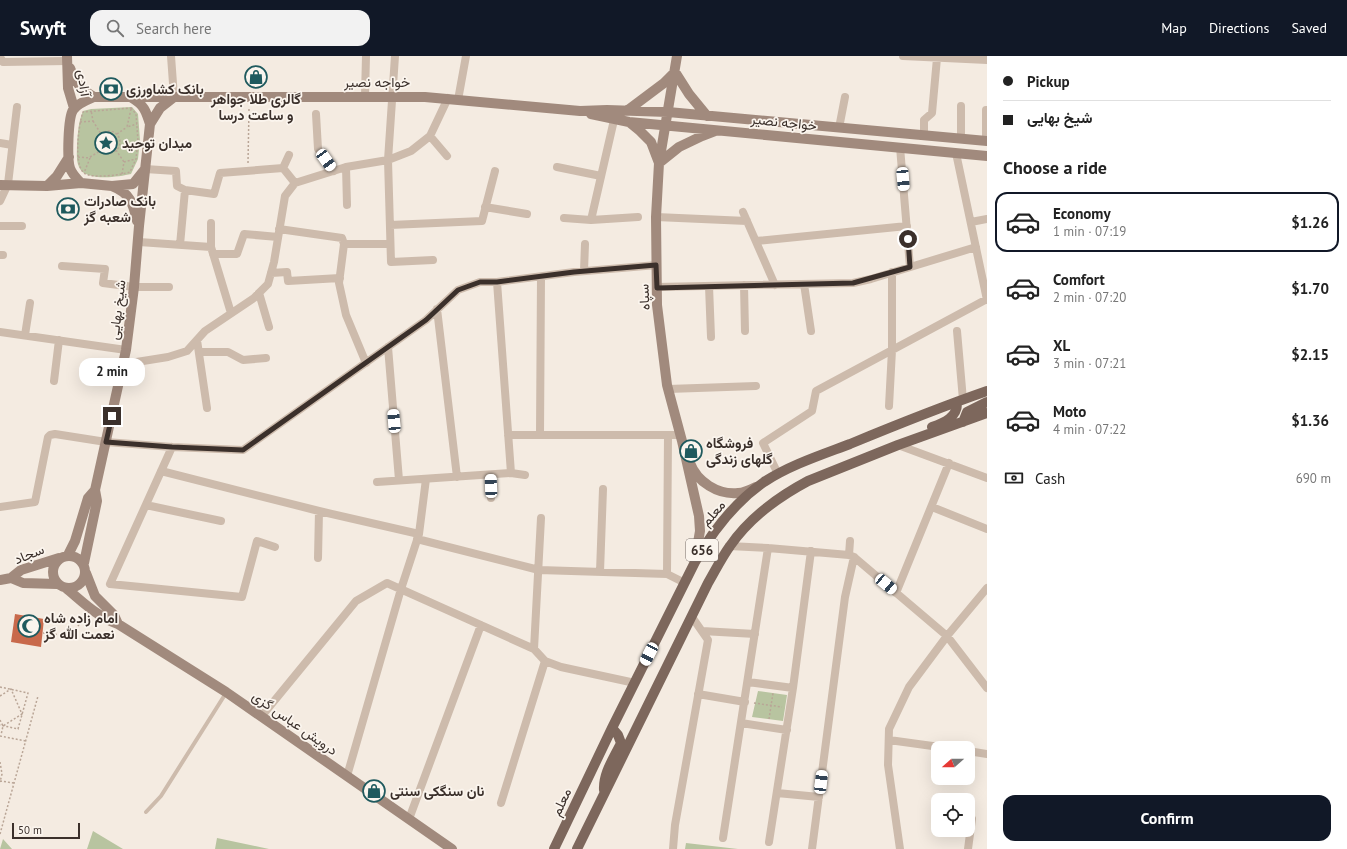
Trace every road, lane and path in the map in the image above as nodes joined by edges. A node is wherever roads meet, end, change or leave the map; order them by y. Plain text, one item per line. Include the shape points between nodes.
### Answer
1 (171, 56) edge
2 (366, 56) edge
3 (395, 56) edge
4 (466, 56) edge
5 (677, 56) edge
6 (903, 56) edge
7 (0, 57) edge
8 (67, 58) edge
9 (937, 58) junction
10 (987, 60) edge
11 (675, 72) junction
12 (365, 96) junction
13 (391, 96) junction
14 (94, 97) junction
15 (174, 97) junction
16 (845, 97) dead end
17 (453, 99) junction
18 (132, 103) junction
19 (961, 106) dead end
20 (17, 107) dead end
21 (74, 108) junction
22 (250, 109) dead end
23 (91, 110) junction
24 (628, 110) junction
25 (986, 110) dead end
26 (580, 111) junction
27 (668, 112) junction
28 (316, 114) dead end
29 (707, 116) junction
30 (614, 120) junction
31 (93, 121) junction
32 (80, 122) junction
33 (629, 122) junction
34 (137, 124) junction
35 (150, 124) junction
36 (666, 125) junction
37 (817, 126) junction
38 (127, 127) junction
39 (839, 128) junction
40 (720, 130) junction
41 (101, 134) junction
42 (117, 134) junction
43 (430, 136) junction
44 (924, 136) junction
45 (815, 139) junction
46 (961, 139) junction
47 (986, 141) edge
48 (0, 143) edge
49 (12, 145) junction
50 (900, 147) junction
51 (102, 150) junction
52 (116, 150) junction
53 (956, 153) junction
54 (289, 155) dead end
55 (447, 156) dead end
56 (987, 156) edge
57 (73, 157) junction
58 (90, 158) junction
59 (136, 160) junction
60 (388, 160) junction
61 (124, 162) junction
62 (659, 163) junction
63 (557, 167) dead end
64 (283, 168) junction
65 (346, 168) junction
66 (145, 169) junction
67 (248, 170) junction
68 (334, 171) junction
69 (495, 172) dead end
70 (84, 173) junction
71 (122, 174) junction
72 (601, 176) junction
73 (81, 183) junction
74 (295, 183) junction
75 (4, 184) edge
76 (47, 186) junction
77 (112, 186) junction
78 (185, 190) junction
79 (0, 201) edge
80 (347, 205) dead end
81 (485, 207) junction
82 (743, 212) dead end
83 (526, 214) dead end
84 (638, 217) dead end
85 (656, 217) junction
86 (564, 218) dead end
87 (987, 219) edge
88 (591, 220) junction
89 (747, 221) junction
90 (971, 222) junction
91 (211, 223) dead end
92 (390, 225) junction
93 (0, 226) edge
94 (22, 226) dead end
95 (139, 226) junction
96 (907, 226) junction
97 (279, 233) junction
98 (139, 242) junction
99 (756, 242) junction
100 (344, 244) junction
101 (390, 244) junction
102 (585, 244) dead end
103 (180, 245) junction
104 (976, 247) junction
105 (212, 251) junction
106 (433, 260) dead end
107 (656, 265) junction
108 (62, 266) dead end
109 (910, 267) junction
110 (584, 271) junction
111 (892, 272) junction
112 (271, 273) junction
113 (541, 277) junction
114 (340, 278) junction
115 (497, 282) junction
116 (804, 284) junction
117 (744, 285) junction
118 (774, 285) junction
119 (709, 286) junction
120 (134, 287) junction
121 (169, 287) dead end
122 (657, 288) junction
123 (259, 293) junction
124 (987, 300) edge
125 (30, 303) dead end
126 (437, 310) junction
127 (231, 313) junction
128 (269, 327) dead end
129 (745, 331) dead end
130 (811, 331) dead end
131 (957, 331) dead end
132 (0, 332) edge
133 (25, 336) junction
134 (711, 337) dead end
135 (59, 340) junction
136 (197, 340) junction
137 (388, 347) junction
138 (126, 350) junction
139 (892, 350) junction
140 (199, 352) junction
141 (266, 358) dead end
142 (366, 363) junction
143 (124, 364) junction
144 (54, 381) dead end
145 (756, 386) dead end
146 (668, 389) junction
147 (987, 391) edge
148 (960, 401) junction
149 (987, 402) edge
150 (889, 406) dead end
151 (207, 408) dead end
152 (987, 413) edge
153 (963, 422) junction
154 (540, 434) junction
155 (508, 435) junction
156 (668, 435) junction
157 (681, 438) junction
158 (917, 439) junction
159 (106, 442) junction
160 (898, 445) junction
161 (172, 447) junction
162 (949, 463) junction
163 (161, 471) junction
164 (511, 473) junction
165 (778, 474) junction
166 (491, 475) junction
167 (525, 475) dead end
168 (457, 477) junction
169 (987, 478) edge
170 (426, 479) junction
171 (398, 480) junction
172 (377, 482) dead end
173 (763, 483) junction
174 (95, 490) junction
175 (603, 490) dead end
176 (492, 498) dead end
177 (146, 505) junction
178 (0, 507) edge
179 (932, 507) junction
180 (319, 511) junction
181 (541, 518) dead end
182 (221, 521) dead end
183 (987, 529) edge
184 (418, 537) junction
185 (850, 541) dead end
186 (730, 546) junction
187 (275, 547) dead end
188 (768, 548) junction
189 (811, 551) junction
190 (64, 556) junction
191 (851, 556) junction
192 (318, 558) dead end
193 (695, 562) junction
194 (85, 568) junction
195 (538, 570) junction
196 (600, 572) junction
197 (667, 574) junction
198 (11, 578) junction
199 (0, 580) edge
200 (685, 583) junction
201 (62, 586) junction
202 (987, 588) edge
203 (401, 589) junction
204 (896, 593) junction
205 (90, 609) junction
206 (692, 617) junction
207 (118, 624) junction
208 (481, 625) junction
209 (702, 631) junction
210 (42, 633) dead end
211 (755, 634) junction
212 (947, 636) junction
213 (534, 649) junction
214 (545, 661) junction
215 (748, 682) junction
216 (635, 683) junction
217 (775, 686) junction
218 (0, 687) edge
219 (793, 688) junction
220 (987, 688) edge
221 (11, 689) junction
222 (226, 692) junction
223 (698, 694) junction
224 (0, 696) edge
225 (38, 696) dead end
226 (744, 702) junction
227 (770, 706) junction
228 (790, 709) junction
229 (22, 714) junction
230 (261, 717) junction
231 (0, 720) edge
232 (741, 723) junction
233 (0, 725) edge
234 (3, 726) junction
235 (768, 727) junction
236 (612, 728) junction
237 (787, 730) junction
238 (1, 736) edge
239 (889, 740) junction
240 (26, 741) junction
241 (931, 746) edge
242 (975, 752) edge
243 (987, 754) edge
244 (0, 762) edge
245 (347, 776) junction
246 (0, 782) edge
247 (14, 783) junction
248 (777, 793) junction
249 (604, 796) junction
250 (819, 797) junction
251 (501, 803) dead end
252 (146, 812) dead end
253 (409, 819) junction
254 (0, 834) edge
255 (970, 837) edge
256 (723, 838) dead end
257 (769, 842) dead end
258 (452, 849) edge
259 (554, 849) edge
260 (577, 849) edge
261 (673, 849) edge
262 (812, 849) edge
263 (900, 849) edge
264 (968, 849) edge

1 - 15 street
2 - 12 street
3 - 13 street
4 - 17 street
5 - 11 street, سپاه
6 - 9 street
7 - 8 street via 3,62
8 - 14 street, آزادی via 74,80 81,89
8 - 21 street, آزادی via 68,88
9 - 10 street
9 - 44 street via 932,113 924,120
11 - 24 street
11 - 27 street, سپاه
11 - 29 street
12 - 13 street, خواجه نصیر
12 - 15 street, خواجه نصیر
13 - 17 street, خواجه نصیر
13 - 60 street
14 - 18 street
14 - 21 street
15 - 18 street, خواجه نصیر
15 - 35 street via 160,108
16 - 39 street
17 - 26 street, خواجه نصیر
17 - 43 street
18 - 23 path
18 - 34 path
18 - 35 street via 141,103
18 - 38 path
19 - 46 street
20 - 49 street
21 - 57 street via 70,119
22 - 67 path
23 - 31 path
23 - 32 path via 83,112
24 - 26 street, خواجه نصیر
24 - 27 street, خواجه نصیر
25 - 47 street
26 - 30 street, خواجه نصیر
27 - 29 street, خواجه نصیر
27 - 36 street, سپاه
28 - 68 street via 318,149
29 - 37 street, خواجه نصیر
30 - 33 street, خواجه نصیر
30 - 72 street
31 - 32 path
31 - 41 path
32 - 57 path
33 - 36 street, خواجه نصیر
33 - 62 street via 651,142
34 - 38 path
34 - 59 path
35 - 66 street
36 - 40 street, خواجه نصیر
36 - 62 street, سپاه
37 - 39 street, خواجه نصیر
37 - 45 street
38 - 42 path
39 - 44 street, خواجه نصیر
40 - 45 street, خواجه نصیر
40 - 62 street via 679,147
41 - 42 path via 111,131
41 - 51 path via 98,144
42 - 52 path via 120,141
43 - 55 street
43 - 60 street via 411,151
44 - 46 street, خواجه نصیر
45 - 50 street, خواجه نصیر
46 - 47 street, خواجه نصیر
48 - 49 street
49 - 75 street
50 - 53 street, خواجه نصیر
50 - 96 street
51 - 52 path
51 - 58 path
52 - 61 path
53 - 56 street, خواجه نصیر
53 - 90 street
54 - 64 street
57 - 58 path
57 - 70 path
57 - 73 street via 70,168
57 - 76 street
58 - 70 path
59 - 61 path
59 - 71 path via 130,172
60 - 65 street
60 - 92 street
61 - 71 path
62 - 85 street, سپاه
63 - 72 street
64 - 67 street
64 - 74 street
65 - 68 street
65 - 80 street
66 - 77 street via 133,184
66 - 78 street via 176,171 177,186
66 - 95 street, شیخ بهایی
67 - 78 street via 220,172 214,194
68 - 74 street
69 - 81 street
70 - 71 path via 93,176
72 - 88 street
73 - 76 street
73 - 77 street
74 - 97 street via 285,196
75 - 76 street
75 - 79 street
77 - 95 street, شیخ بهایی via 128,196
78 - 103 street
81 - 83 street
81 - 92 street via 482,221
82 - 89 street
84 - 88 street
85 - 89 street
85 - 107 street, سپاه
86 - 88 street
87 - 90 street
89 - 99 street
90 - 104 street
91 - 105 street
92 - 101 street
93 - 94 street
95 - 98 street, شیخ بهایی
96 - 99 street
96 - 109 street
97 - 100 street via 342,238
97 - 105 street via 244,234 237,254
97 - 112 street
98 - 103 street
98 - 120 street, شیخ بهایی
99 - 118 street
100 - 101 street
100 - 114 street
101 - 106 street via 391,262
102 - 110 street
103 - 105 street
104 - 109 street
104 - 124 street
105 - 127 street
107 - 110 street
107 - 122 street, سپاه
108 - 120 street via 105,269 103,283
109 - 111 street
110 - 113 street
111 - 116 street via 853,283
111 - 139 street
112 - 114 street via 287,272 288,281
112 - 123 street via 268,284
113 - 115 street
113 - 154 street
114 - 142 street via 346,315
115 - 126 street via 480,282 458,290
115 - 155 street
116 - 118 street
116 - 130 street
117 - 118 street
117 - 119 street
117 - 129 street
119 - 122 street
119 - 134 street
120 - 121 street
120 - 138 street, شیخ بهایی
122 - 146 street, سپاه
123 - 127 street
123 - 128 street
124 - 139 street
125 - 133 street
126 - 137 street
126 - 168 street
127 - 136 street via 205,331
131 - 148 street
132 - 133 street
133 - 135 street
135 - 138 street
135 - 144 street
136 - 140 street
136 - 143 street via 187,351 168,357
137 - 142 street
137 - 171 street
138 - 143 street, شیخ بهایی
139 - 150 street
139 - 165 street via 816,391 812,411 763,443
140 - 141 street via 228,352 243,360
140 - 151 street
142 - 161 street via 243,450
143 - 159 street, شیخ بهایی
145 - 146 street
146 - 157 street, سپاه
147 - 148 main road, معلم / 656
148 - 158 main road via 949,419 927,428
148 - 165 main road, معلم / 656
149 - 153 main road via 967,412
152 - 153 main road, 656
153 - 158 main road, 656
154 - 155 street
154 - 156 street
155 - 164 street
156 - 157 street
156 - 197 street
157 - 173 street via 693,472 712,488 738,494
157 - 193 street via 699,516 700,531
158 - 160 main road, 656
159 - 161 street
159 - 174 street, شیخ بهایی
159 - 178 street via 50,435 35,502
160 - 162 street
160 - 186 main road, 656 via 794,488 760,512
161 - 163 street
162 - 169 street
162 - 179 street
163 - 177 street
163 - 180 street
164 - 166 street
164 - 167 street
165 - 173 main road, معلم / 656
166 - 168 street
166 - 176 street
168 - 170 street
170 - 171 street
170 - 184 street
171 - 172 street
173 - 193 main road, معلم / 656 via 729,513
174 - 190 street, شیخ بهایی via 88,498 75,541
174 - 194 street, شیخ بهایی via 97,501
175 - 196 street
177 - 182 street
177 - 187 street via 110,584 242,596 257,541
179 - 183 street
179 - 204 street
180 - 184 street
180 - 192 street
181 - 195 street
184 - 195 street
184 - 203 street
185 - 191 street
186 - 188 street
186 - 206 main road, 656
188 - 189 street
188 - 211 street
189 - 191 street
189 - 219 street
190 - 194 street via 77,557
190 - 198 street, سجاد via 21,570
190 - 201 street via 54,566 53,575
191 - 204 street
191 - 250 street
193 - 200 main road, معلم / 656
194 - 201 street via 83,582 75,588
194 - 207 street, درویش عباس گزی via 95,596 114,615
195 - 196 street
195 - 213 street
196 - 197 street
197 - 200 street
198 - 199 street, سجاد
198 - 201 street, سجاد via 23,583
200 - 216 main road, معلم / 656
201 - 205 street, درویش عباس گزی
202 - 212 street
203 - 208 street
203 - 230 street via 387,583 356,601
203 - 245 street
204 - 212 street
205 - 207 street, درویش عباس گزی
205 - 210 path via 70,636
206 - 209 street
206 - 249 main road, 656
207 - 222 street, درویش عباس گزی
208 - 213 street
208 - 253 street
209 - 211 street
209 - 223 street via 708,640
211 - 215 street
212 - 220 street
212 - 239 street via 909,687 889,729
213 - 214 street
214 - 216 street via 561,667
214 - 251 street
215 - 217 street
215 - 226 street
216 - 236 main road, معلم / 656
217 - 219 street
217 - 227 path
218 - 221 path
219 - 228 street
221 - 224 path
221 - 229 path
221 - 229 path via 28,693
222 - 230 street, درویش عباس گزی
222 - 252 lane via 161,796
223 - 226 street
223 - 261 street
225 - 240 path
226 - 227 path
226 - 232 street
227 - 228 path
227 - 235 path
228 - 237 street
229 - 234 path
229 - 234 path via 18,729
230 - 245 street, درویش عباس گزی
231 - 234 path
232 - 235 street
232 - 256 street
233 - 234 path
234 - 238 path
235 - 237 street
236 - 249 main road via 621,743 608,770
236 - 259 main road, معلم / 656
237 - 248 street
238 - 240 path
239 - 241 street
239 - 263 street via 888,765
240 - 247 path
242 - 243 street
244 - 246 path
245 - 253 street, درویش عباس گزی
246 - 247 path
247 - 254 path
248 - 250 street
248 - 257 street
249 - 260 main road, 656
250 - 262 street
253 - 258 street, درویش عباس گزی
255 - 264 street

